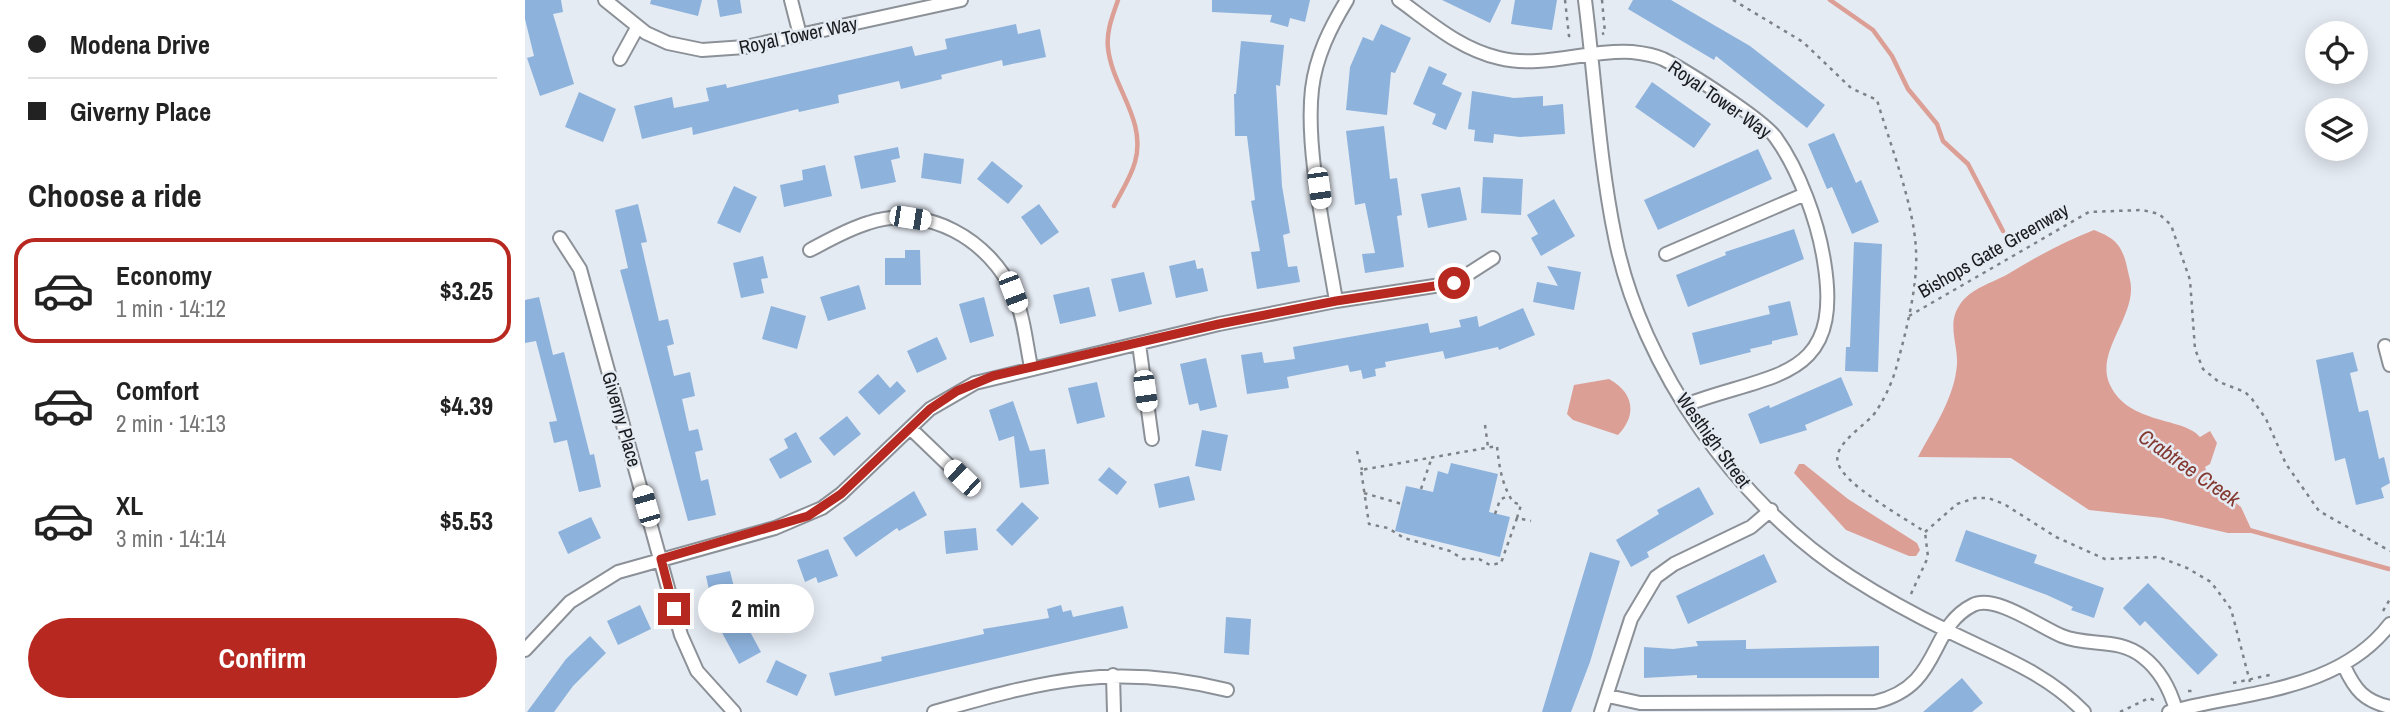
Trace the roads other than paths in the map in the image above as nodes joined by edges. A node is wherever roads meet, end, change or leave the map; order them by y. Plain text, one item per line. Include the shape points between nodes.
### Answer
1 (605, 0) edge
2 (791, 0) edge
3 (961, 0) edge
4 (1347, 0) edge
5 (1399, 0) edge
6 (1585, 0) edge
7 (637, 28) junction
8 (800, 35) junction
9 (1593, 55) junction
10 (620, 59) dead end
11 (1803, 195) junction
12 (560, 238) dead end
13 (810, 250) dead end
14 (1666, 254) dead end
15 (1493, 258) dead end
16 (1336, 301) junction
17 (1139, 344) junction
18 (2385, 346) dead end
19 (2390, 365) edge
20 (1031, 367) junction
21 (1685, 405) junction
22 (910, 428) junction
23 (1152, 439) dead end
24 (962, 478) dead end
25 (1771, 510) junction
26 (661, 559) junction
27 (2385, 620) edge
28 (1947, 631) junction
29 (525, 650) edge
30 (2344, 666) junction
31 (1113, 675) junction
32 (1227, 691) dead end
33 (1608, 696) junction
34 (2390, 707) edge
35 (2172, 711) edge
36 (734, 712) edge
37 (934, 712) edge
38 (1114, 712) edge
39 (1601, 712) edge
40 (2084, 712) edge

1 - 7 street, Royal Tower Way
2 - 8 street
3 - 8 street, Royal Tower Way
4 - 16 street via 1321,51 1311,100
5 - 9 street, Royal Tower Way via 1454,41 1502,59
6 - 9 street, Westhigh Street
7 - 8 street, Royal Tower Way via 667,43 702,50 745,47
7 - 10 street
9 - 11 street, Royal Tower Way via 1631,52 1660,58 1697,80 1775,136
9 - 21 street, Westhigh Street via 1615,239 1646,331
11 - 14 street
11 - 21 street, Royal Tower Way via 1819,229 1827,278 1821,337 1810,356 1791,371
12 - 26 street, Giverny Place via 580,269
13 - 20 street via 870,222 891,218 931,221 958,232 978,245 1004,275 1019,307
15 - 16 street via 1454,283
16 - 17 street
17 - 20 street
17 - 23 street
18 - 19 street
20 - 22 street via 957,391
21 - 25 street, Westhigh Street via 1737,477
22 - 24 street
22 - 26 street via 841,494 808,516
25 - 28 street, Westhigh Street via 1850,577
25 - 33 street via 1751,527 1656,577 1631,619
26 - 29 street via 618,572 588,588 559,611
26 - 36 street, Giverny Place via 687,653 709,687
27 - 30 street via 2371,645
28 - 33 street via 1913,687 1875,702 1640,703
28 - 35 street via 1976,603 1994,604 2064,637 2126,646 2158,671 2171,691
28 - 40 street, Westhigh Street via 2040,676
30 - 34 street via 2354,689 2364,698
30 - 35 street via 2302,682
31 - 32 street via 1160,677
31 - 37 street via 1042,682
31 - 38 street
33 - 39 street

